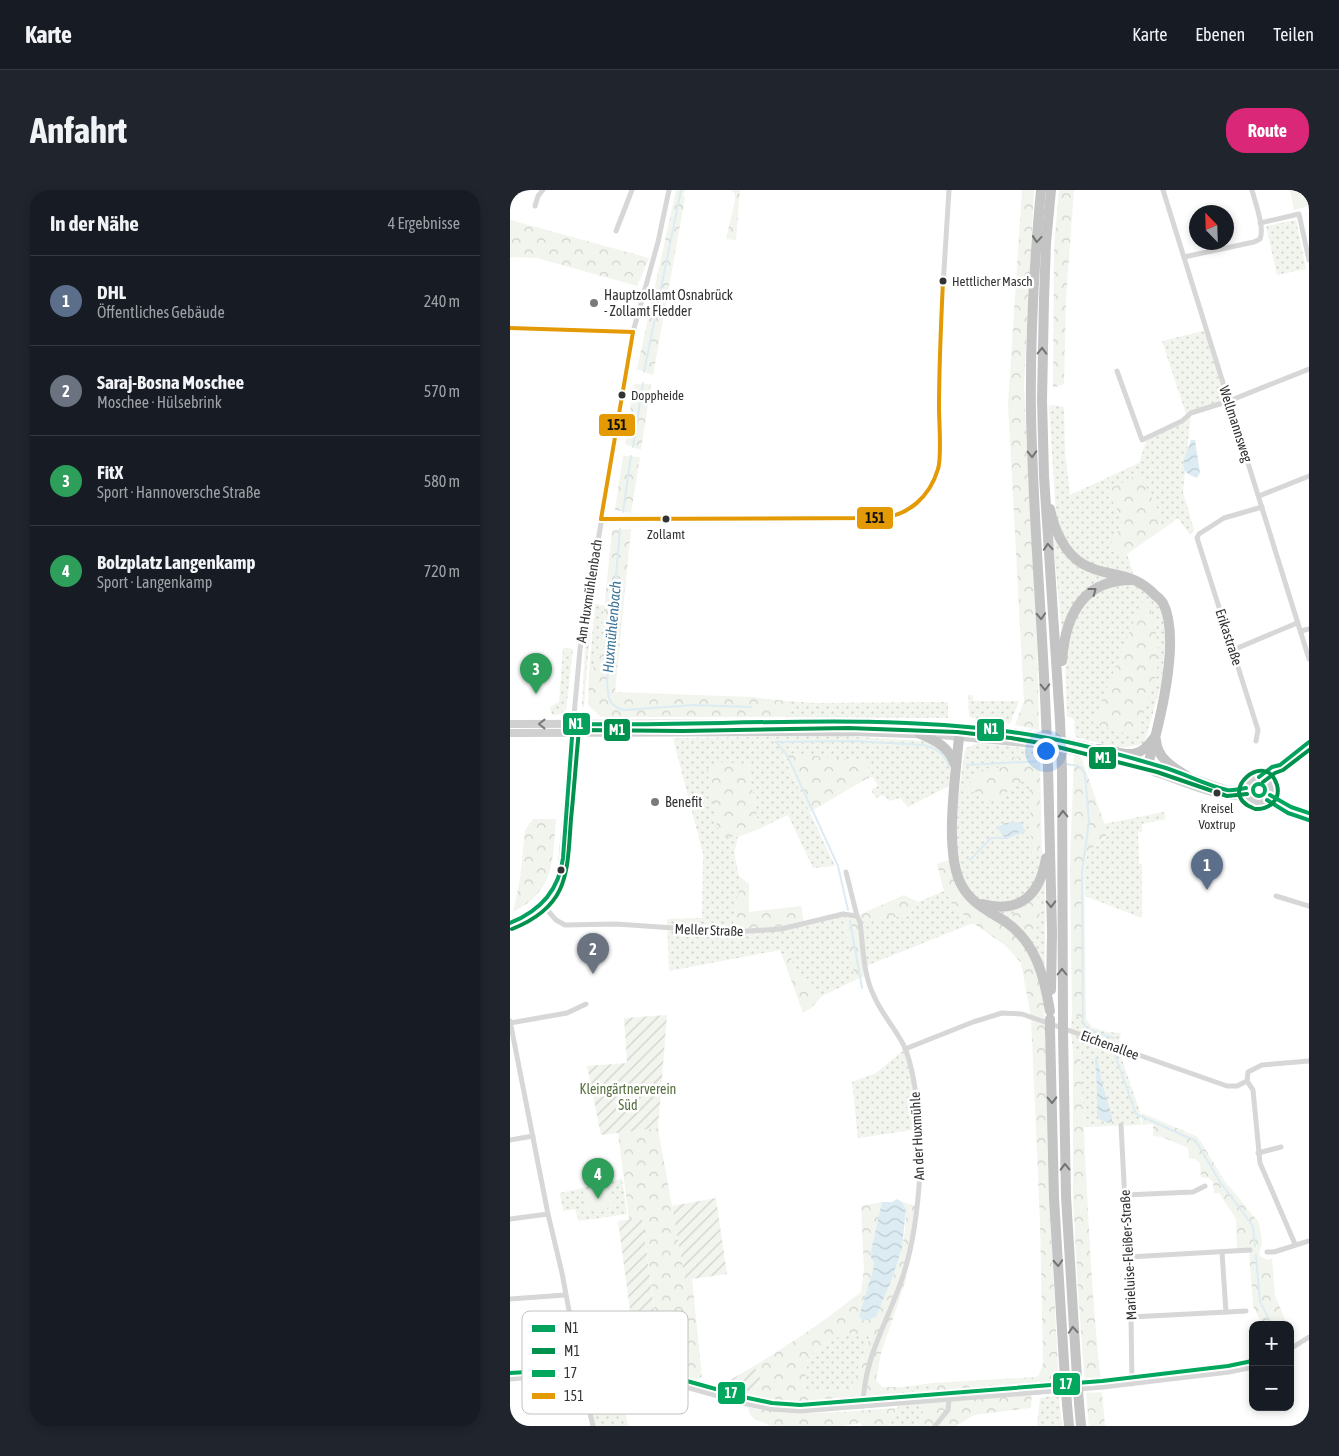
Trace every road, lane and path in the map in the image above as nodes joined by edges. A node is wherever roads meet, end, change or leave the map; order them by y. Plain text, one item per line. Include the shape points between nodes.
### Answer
1 (543, 190) edge
2 (632, 190) edge
3 (669, 190) edge
4 (949, 190) edge
5 (1041, 190) edge
6 (1051, 190) edge
7 (1163, 190) edge
8 (1252, 190) edge
9 (535, 206) dead end
10 (1260, 223) junction
11 (616, 231) dead end
12 (1184, 257) junction
13 (1309, 260) edge
14 (510, 328) edge
15 (633, 332) junction
16 (1309, 369) edge
17 (1117, 371) dead end
18 (1229, 401) junction
19 (1036, 402) junction
20 (1044, 476) junction
21 (1309, 476) edge
22 (1259, 496) junction
23 (1262, 507) junction
24 (601, 519) junction
25 (1137, 580) junction
26 (1297, 623) junction
27 (1309, 629) edge
28 (1301, 631) junction
29 (1233, 650) junction
30 (1309, 659) edge
31 (1058, 700) junction
32 (510, 724) edge
33 (573, 724) junction
34 (959, 731) junction
35 (1156, 731) junction
36 (510, 733) edge
37 (572, 734) junction
38 (920, 734) junction
39 (1256, 741) dead end
40 (1309, 742) edge
41 (1098, 749) junction
42 (1147, 765) junction
43 (1280, 765) junction
44 (956, 768) junction
45 (1187, 776) junction
46 (1259, 777) junction
47 (1267, 781) junction
48 (1247, 792) junction
49 (1271, 793) junction
50 (1267, 800) junction
51 (1309, 813) edge
52 (1309, 820) edge
53 (1050, 837) junction
54 (846, 872) dead end
55 (1276, 896) dead end
56 (975, 903) junction
57 (542, 904) junction
58 (1309, 906) edge
59 (857, 916) junction
60 (510, 923) edge
61 (586, 1004) dead end
62 (1050, 1015) junction
63 (510, 1022) edge
64 (512, 1039) edge
65 (905, 1048) junction
66 (1309, 1061) edge
67 (1247, 1081) junction
68 (1122, 1126) dead end
69 (533, 1136) junction
70 (510, 1140) edge
71 (1281, 1147) dead end
72 (1258, 1153) junction
73 (1205, 1186) dead end
74 (1125, 1195) junction
75 (548, 1214) junction
76 (510, 1219) edge
77 (1309, 1241) edge
78 (1295, 1244) junction
79 (1250, 1250) dead end
80 (1222, 1252) junction
81 (1266, 1252) dead end
82 (1128, 1257) junction
83 (565, 1295) junction
84 (510, 1299) edge
85 (568, 1311) edge
86 (1246, 1311) dead end
87 (1226, 1312) junction
88 (1131, 1317) junction
89 (1309, 1337) edge
90 (1294, 1346) edge
91 (1249, 1368) edge
92 (1132, 1384) junction
93 (688, 1388) edge
94 (949, 1399) junction
95 (862, 1406) junction
96 (935, 1426) edge
97 (1069, 1426) edge
98 (1081, 1426) edge

1 - 9 street
2 - 11 street
3 - 15 street, Am Huxmühlenbach
4 - 24 street via 939,350 939,466 935,480 922,500 889,517
5 -> 19 highway via 1033,302
19 -> 6 highway
7 - 12 street, Wellmannsweg
8 - 10 street
10 - 12 street via 1262,235 1254,242
10 - 13 street via 1299,214
12 - 18 street, Wellmannsweg
14 - 15 street
15 - 24 street, Am Huxmühlenbach
16 - 18 street
17 - 18 street via 1142,440 1182,421 1191,413
18 - 22 street, Wellmannsweg
19 - 20 highway
19 -> 53 highway, bridge via 1033,470
20 - 25 highway via 1055,528 1074,556 1083,564
31 -> 20 highway
21 - 22 street
22 - 23 street, Wellmannsweg
23 - 26 street, Wellmannsweg
23 - 29 street, Erikastraße via 1224,518 1197,538
24 - 33 street, Am Huxmühlenbach via 580,649
31 -> 25 highway via 1063,646 1072,614 1084,599 1107,582
25 - 35 highway via 1149,587 1162,602 1168,619 1167,680
26 - 28 street, Wellmannsweg
26 - 29 street
27 - 28 street
28 - 30 street, Wellmannsweg
29 - 39 street, Erikastraße via 1258,730
98 -> 31 highway, bridge via 1066,1196 1062,771
33 -> 32 main road
33 - 34 main road via 897,723
33 - 37 street, Am Huxmühlenbach
34 - 38 main road
34 - 41 main road via 1043,737
34 - 42 main road
34 - 44 highway
35 - 41 highway via 1148,746 1138,753
35 - 42 highway
35 - 45 highway via 1162,756
36 - 37 main road
37 - 38 main road
37 - 57 street, Am Huxmühlenbach via 560,870 552,893
38 - 44 highway via 945,747
40 - 43 street
41 - 42 main road
42 - 45 main road
42 - 48 main road via 1156,773 1228,795
43 - 46 street
43 - 47 street
44 - 56 highway via 952,829 954,858 961,885
45 - 48 main road via 1228,790
46 - 47 main road
46 - 48 main road via 1252,779
47 - 49 main road via 1272,788
48 - 50 main road via 1256,803
49 - 50 main road
49 - 51 street via 1290,807
50 - 52 street via 1288,813
53 - 56 highway via 1040,882 1027,898 997,908
53 -> 62 highway
54 - 59 street, An der Huxmühle
55 - 58 street
56 - 62 highway via 1005,921 1030,946 1043,977
57 - 59 street, Meller Straße via 559,923 565,924 732,932 781,929 843,914
57 - 60 street, Am Huxmühlenbach
59 - 65 street, An der Huxmühle via 874,996
61 - 63 street via 567,1014
62 -> 97 highway, bridge via 1055,1208
63 - 64 street
64 - 69 street
65 - 67 street, Eichenallee via 1002,1013 1022,1014 1227,1086
65 - 95 street, An der Huxmühle via 914,1083 919,1129 916,1224 903,1277 867,1367
66 - 67 street via 1262,1065 1248,1072
67 - 72 street via 1253,1090
68 - 74 street, Marieluise-Fleißer-Straße
69 - 70 street
69 - 75 street
71 - 72 street
72 - 78 street
73 - 74 street via 1193,1192
74 - 82 street, Marieluise-Fleißer-Straße
75 - 76 street
75 - 83 street
77 - 78 street
78 - 81 street
79 - 80 street
80 - 82 street
80 - 87 street
82 - 88 street, Marieluise-Fleißer-Straße
83 - 84 street
83 - 85 street
86 - 87 street
87 - 88 street
88 - 92 street, Marieluise-Fleißer-Straße
89 - 90 street
91 - 92 street
92 - 94 street
93 - 95 street via 771,1409
94 - 95 street
94 - 96 street via 948,1410

